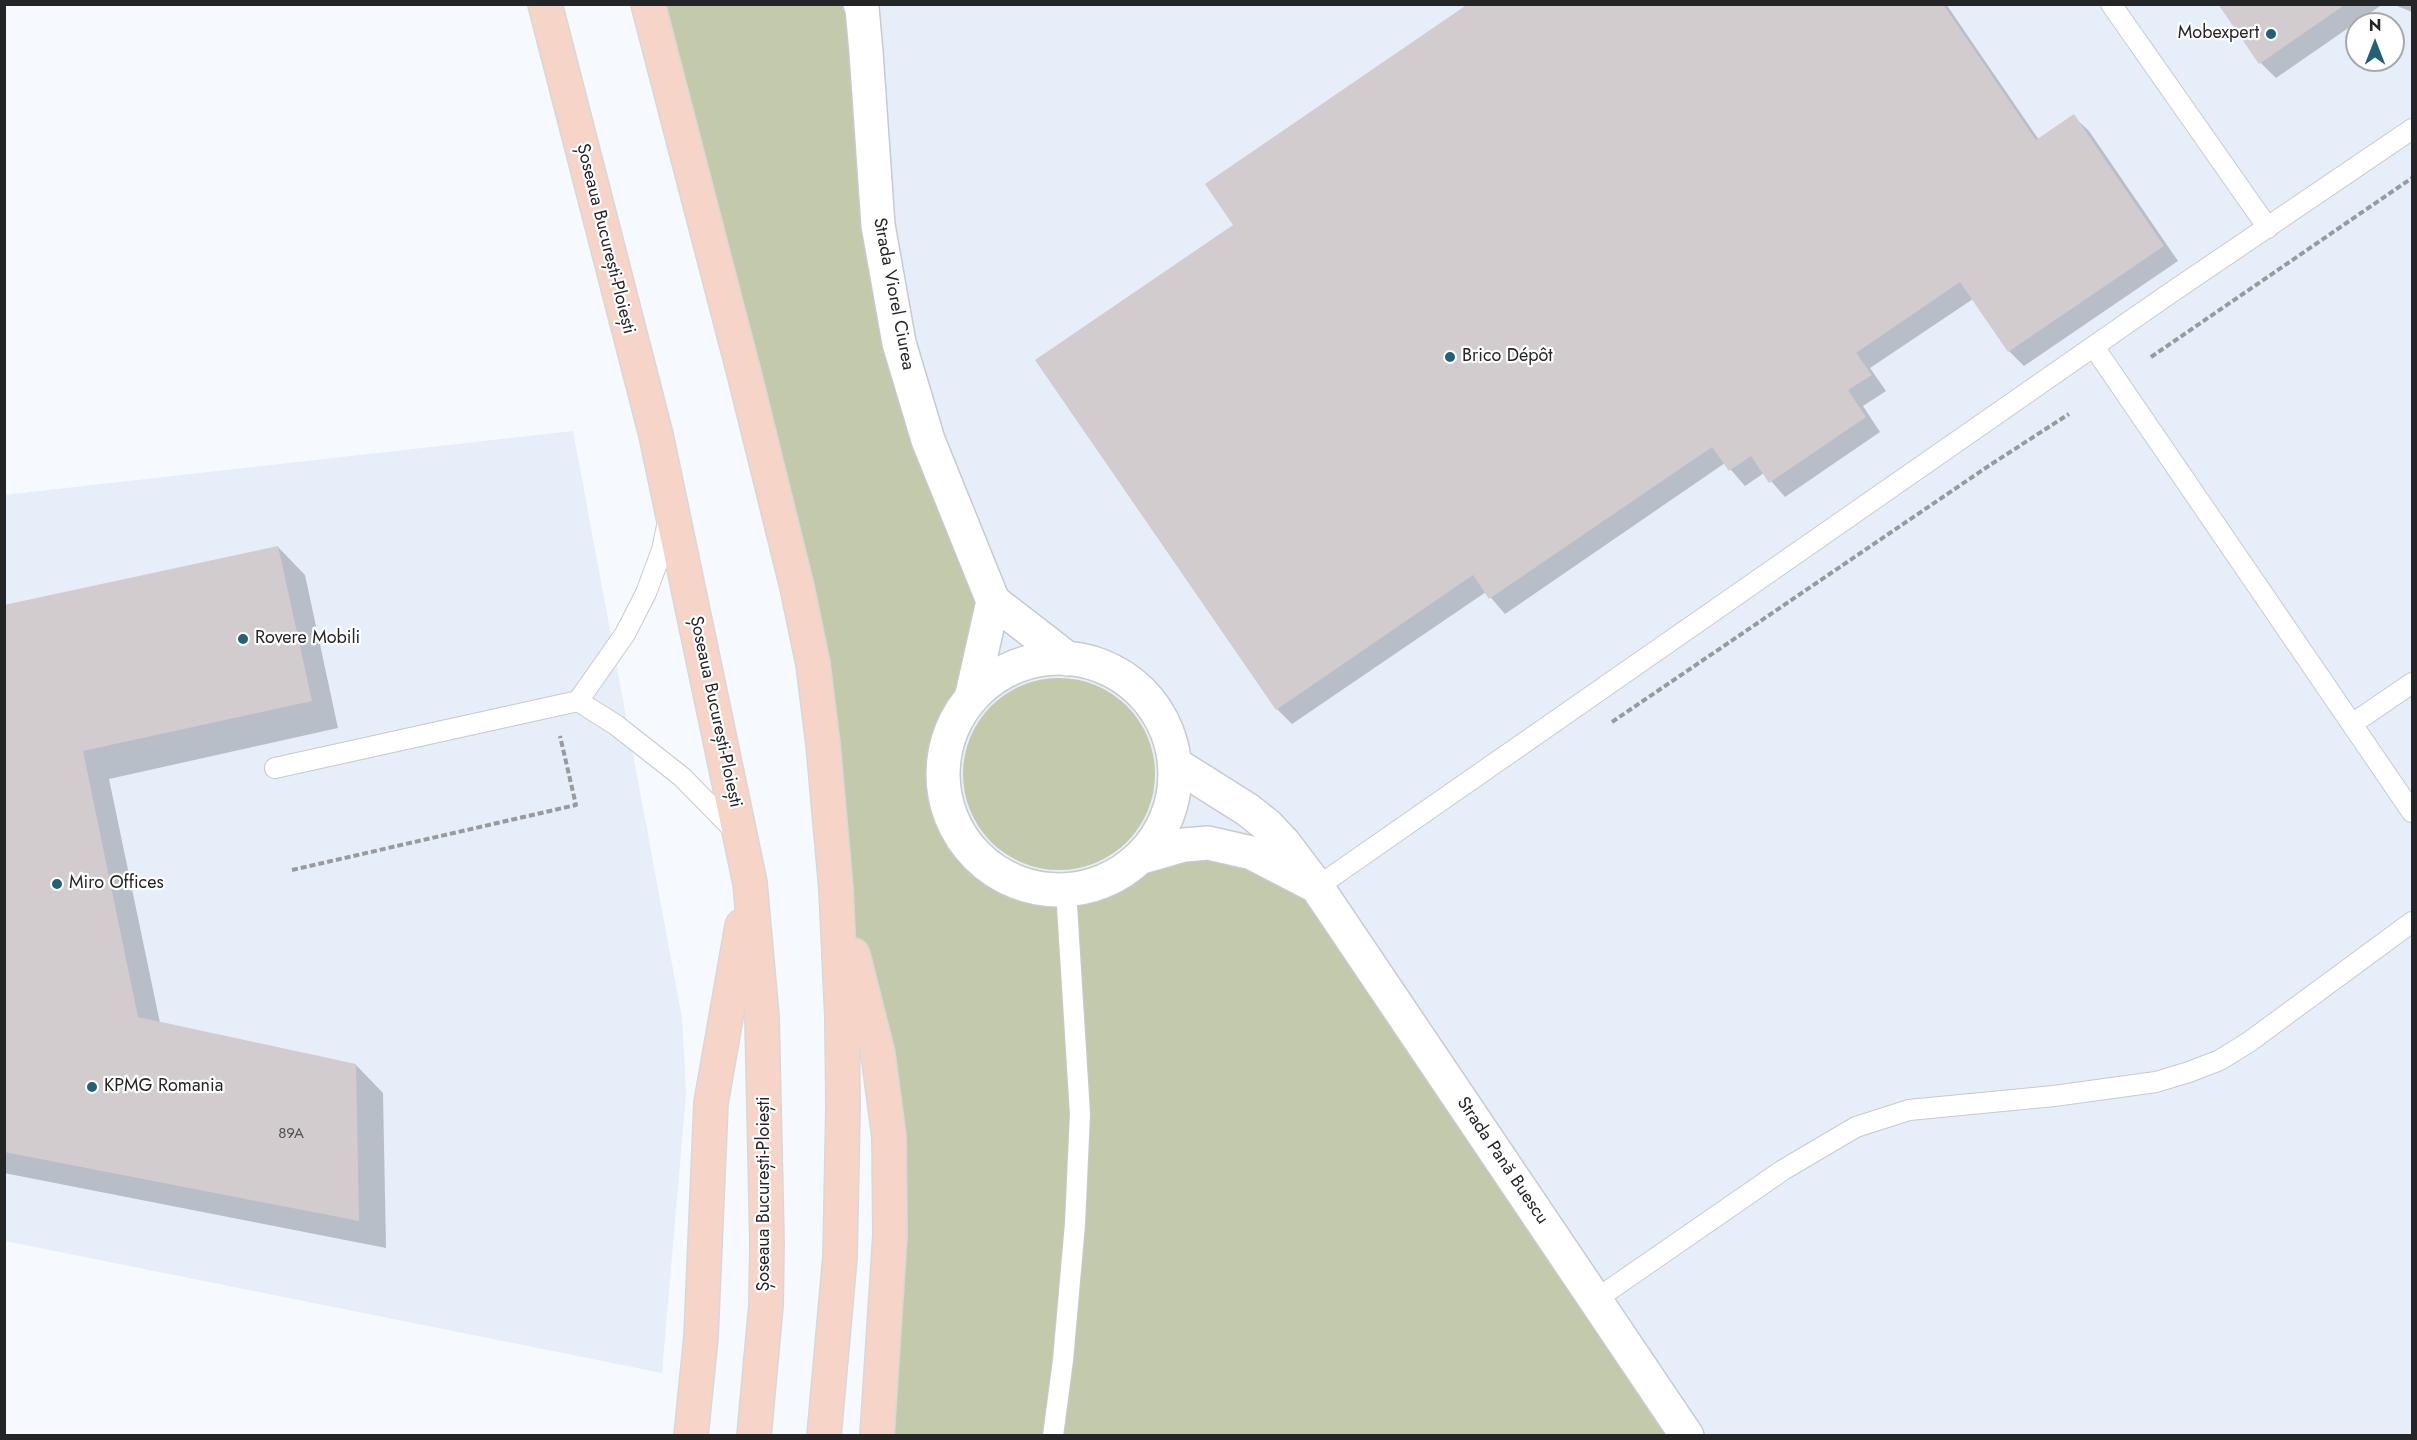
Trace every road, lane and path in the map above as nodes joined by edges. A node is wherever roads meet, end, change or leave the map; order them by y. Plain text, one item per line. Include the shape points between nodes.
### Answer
1 (545, 4) edge
2 (648, 4) edge
3 (2111, 4) edge
4 (862, 6) edge
5 (2412, 129) edge
6 (2412, 178) edge
7 (2268, 228) junction
8 (2094, 347) junction
9 (2151, 357) dead end
10 (2069, 414) dead end
11 (672, 504) junction
12 (993, 601) junction
13 (1068, 659) junction
14 (2412, 683) edge
15 (970, 699) junction
16 (578, 701) junction
17 (554, 706) junction
18 (2352, 724) junction
19 (1606, 726) dead end
20 (1175, 764) junction
21 (275, 768) dead end
22 (2412, 812) edge
23 (742, 839) junction
24 (1139, 858) junction
25 (292, 870) dead end
26 (750, 883) junction
27 (1317, 887) junction
28 (836, 889) junction
29 (1066, 890) junction
30 (2412, 922) edge
31 (1595, 1300) junction
32 (691, 1436) edge
33 (754, 1436) edge
34 (824, 1436) edge
35 (878, 1436) edge
36 (1053, 1436) edge
37 (1687, 1436) edge

1 - 11 highway, Șoseaua București-Ploiești
2 - 28 highway via 797,587 818,699
3 - 7 lane
4 - 12 street, Strada Viorel Ciurea via 878,225 899,343 928,440
5 - 7 lane
6 - 9 path
7 - 8 lane
8 - 18 lane
8 - 27 lane
10 - 19 path
11 - 16 lane via 662,550 646,593 625,634
11 - 23 highway, Șoseaua București-Ploiești
12 - 13 street
12 - 15 street
13 - 15 street via 1032,661 998,675
13 - 20 street via 1100,665 1128,681 1151,704 1167,732
14 - 18 lane
15 - 29 street via 957,718 943,760 948,811 960,836 985,864 1005,877 1027,886
16 - 17 lane
16 - 23 lane via 616,725 682,777
17 - 21 lane
17 - 25 path via 576,805
18 - 22 lane
20 - 24 street via 1173,798 1160,831
20 - 27 street, Strada Pană Buescu via 1268,826
23 - 26 highway, Șoseaua București-Ploiești
24 - 27 street, Strada Pană Buescu via 1184,845 1216,845 1252,853
24 - 29 street via 1104,881
26 - 32 highway via 711,1103 701,1337
26 - 33 highway, Șoseaua București-Ploiești via 765,1104 766,1305
27 - 31 street, Strada Pană Buescu
28 - 34 highway via 843,1106 840,1257
28 - 35 highway via 878,1054 889,1137 890,1235
29 - 36 lane via 1080,1114 1075,1224
30 - 31 lane via 2249,1042 2220,1060 2189,1072 2156,1082 1909,1110 1856,1127 1783,1170
31 - 37 street, Strada Pană Buescu

